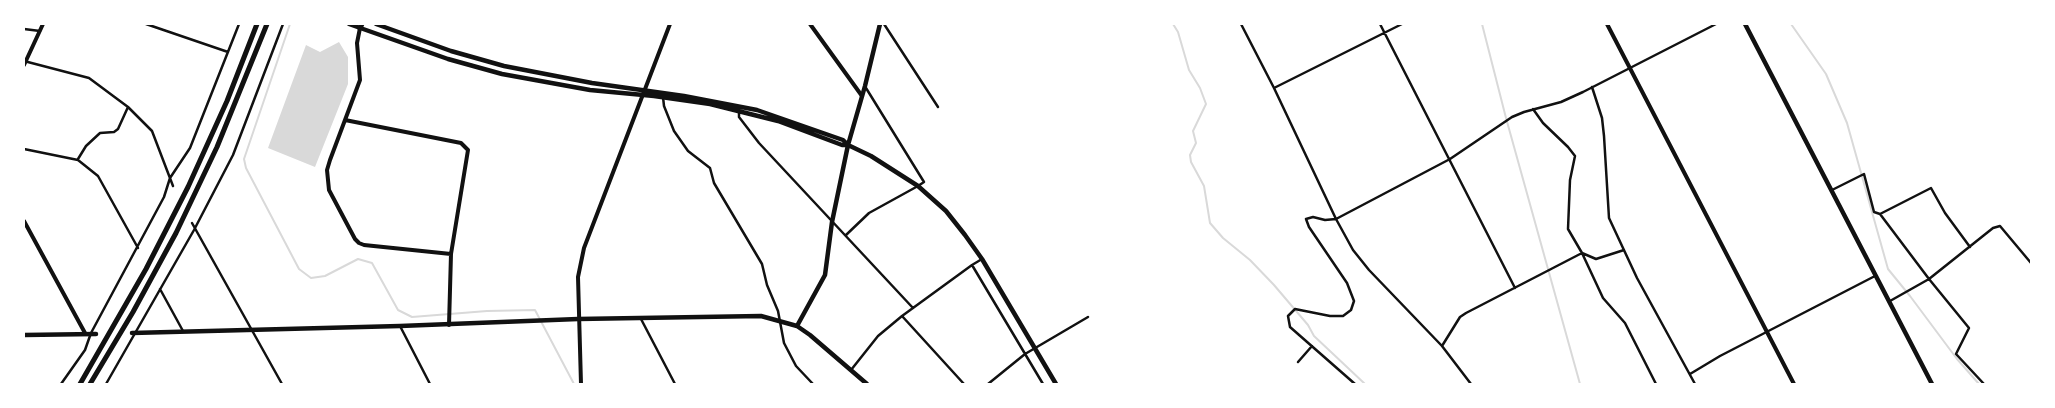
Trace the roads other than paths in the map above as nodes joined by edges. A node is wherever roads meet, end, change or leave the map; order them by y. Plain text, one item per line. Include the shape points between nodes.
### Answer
1 (43, 24) edge
2 (146, 24) edge
3 (239, 24) edge
4 (257, 24) edge
5 (267, 24) edge
6 (283, 24) edge
7 (349, 24) edge
8 (376, 24) edge
9 (670, 24) edge
10 (810, 24) edge
11 (880, 24) edge
12 (884, 24) edge
13 (1241, 24) edge
14 (1380, 24) edge
15 (1402, 24) edge
16 (1607, 24) edge
17 (1716, 24) edge
18 (1745, 24) edge
19 (361, 25) edge
20 (24, 29) edge
21 (40, 31) junction
22 (1385, 33) junction
23 (228, 52) junction
24 (24, 62) edge
25 (1630, 68) junction
26 (865, 86) junction
27 (1274, 88) junction
28 (1592, 88) junction
29 (645, 89) junction
30 (643, 95) junction
31 (862, 96) junction
32 (663, 97) junction
33 (128, 107) junction
34 (938, 107) dead end
35 (1533, 109) junction
36 (739, 111) junction
37 (345, 120) junction
38 (848, 145) junction
39 (24, 149) edge
40 (1450, 159) junction
41 (78, 160) junction
42 (170, 178) junction
43 (173, 186) dead end
44 (918, 186) junction
45 (1832, 190) junction
46 (1880, 214) junction
47 (1336, 219) junction
48 (24, 221) edge
49 (832, 222) junction
50 (192, 223) dead end
51 (194, 230) junction
52 (846, 235) junction
53 (1970, 247) junction
54 (138, 248) junction
55 (1624, 250) junction
56 (1582, 253) junction
57 (451, 254) junction
58 (982, 259) junction
59 (2031, 263) edge
60 (972, 265) junction
61 (1876, 275) junction
62 (1929, 279) junction
63 (1515, 288) junction
64 (160, 289) junction
65 (1889, 302) junction
66 (913, 308) junction
67 (902, 316) junction
68 (1088, 317) dead end
69 (578, 319) junction
70 (641, 319) junction
71 (778, 320) junction
72 (449, 324) junction
73 (400, 326) junction
74 (797, 326) junction
75 (253, 330) junction
76 (183, 331) junction
77 (1766, 332) junction
78 (85, 333) junction
79 (94, 333) junction
80 (134, 333) junction
81 (24, 336) edge
82 (1312, 346) junction
83 (1442, 346) junction
84 (1034, 348) junction
85 (1026, 354) junction
86 (1298, 362) dead end
87 (851, 371) junction
88 (1689, 374) junction
89 (61, 384) edge
90 (80, 384) edge
91 (90, 384) edge
92 (106, 384) edge
93 (282, 384) edge
94 (430, 384) edge
95 (581, 384) edge
96 (675, 384) edge
97 (813, 384) edge
98 (867, 384) edge
99 (964, 384) edge
100 (988, 384) edge
101 (1043, 384) edge
102 (1056, 384) edge
103 (1355, 384) edge
104 (1471, 384) edge
105 (1656, 384) edge
106 (1695, 384) edge
107 (1794, 384) edge
108 (1932, 384) edge
109 (1984, 384) edge

1 - 21 street
2 - 23 street
3 - 23 street
4 - 90 highway via 184,196
5 - 91 highway via 217,147 176,233
6 - 51 street via 233,155
7 - 19 main road
8 - 29 main road via 504,66 592,83
9 - 29 street
10 - 31 street
11 - 26 main road
12 - 34 street
13 - 27 street
14 - 22 street
15 - 22 street
16 - 25 street
17 - 25 street
18 - 45 main road
19 - 30 main road via 448,59 502,74 573,88
19 - 37 street via 357,43 360,80
20 - 21 street
21 - 24 street
22 - 27 street
22 - 40 street
23 - 42 street via 190,148
24 - 33 street via 89,78
25 - 28 street
25 - 77 street
26 - 31 main road
26 - 44 street via 924,182
27 - 47 street
28 - 35 street via 1561,102
28 - 55 street via 1603,127 1609,218
29 - 30 street
29 - 38 main road via 757,110 843,140
30 - 32 main road
30 - 69 street via 584,248 578,277
31 - 38 main road
32 - 36 main road
32 - 71 street via 674,131 688,151 710,168 714,183 762,264
33 - 41 street via 114,132 100,133 86,146
33 - 42 street via 152,132
35 - 40 street via 1495,127
35 - 56 street via 1575,156 1570,180 1568,229
36 - 38 main road
36 - 49 street via 739,117 759,143
37 - 57 street via 330,160 327,181 355,239 364,245
37 - 57 street via 466,146 469,156
38 - 44 main road
38 - 49 main road
39 - 41 street
40 - 47 street
40 - 63 street
41 - 54 street via 98,176
42 - 43 street
42 - 54 street
44 - 52 street via 869,213
44 - 58 main road via 946,211
45 - 46 street via 1864,174 1874,212
45 - 61 main road
46 - 53 street via 1931,188
46 - 62 street
47 - 82 street via 1306,219 1347,284 1354,301 1344,316 1295,309 1288,316 1290,326
47 - 83 street via 1359,258
48 - 78 street
49 - 52 street
49 - 74 main road via 825,275
50 - 51 street
51 - 64 street
51 - 75 street
52 - 66 street
53 - 59 street via 2000,226
53 - 62 street
54 - 79 street
55 - 56 street via 1596,259
55 - 88 street
56 - 63 street
56 - 105 street via 1603,298 1625,323
57 - 72 street
58 - 60 street
58 - 84 main road
60 - 66 street
60 - 85 street
61 - 65 main road
61 - 77 street
62 - 65 street
62 - 109 street via 1969,328 1956,354
63 - 83 street via 1460,317
64 - 76 street
64 - 80 street
65 - 108 main road
66 - 67 street
67 - 87 street via 878,336
67 - 99 street
68 - 84 street
69 - 70 main road
69 - 72 main road
69 - 95 street
70 - 71 main road via 761,316
70 - 96 street
71 - 74 main road
71 - 97 street via 784,343 796,366
72 - 73 main road
73 - 75 main road
73 - 94 street
74 - 87 main road
75 - 76 main road
75 - 93 street
76 - 80 main road
77 - 88 street
77 - 107 street
78 - 79 main road
78 - 81 main road
79 - 89 street
80 - 92 street
82 - 86 street
82 - 103 street
83 - 104 street
84 - 85 street
84 - 102 main road
85 - 100 street
85 - 101 street
87 - 98 main road
88 - 106 street

